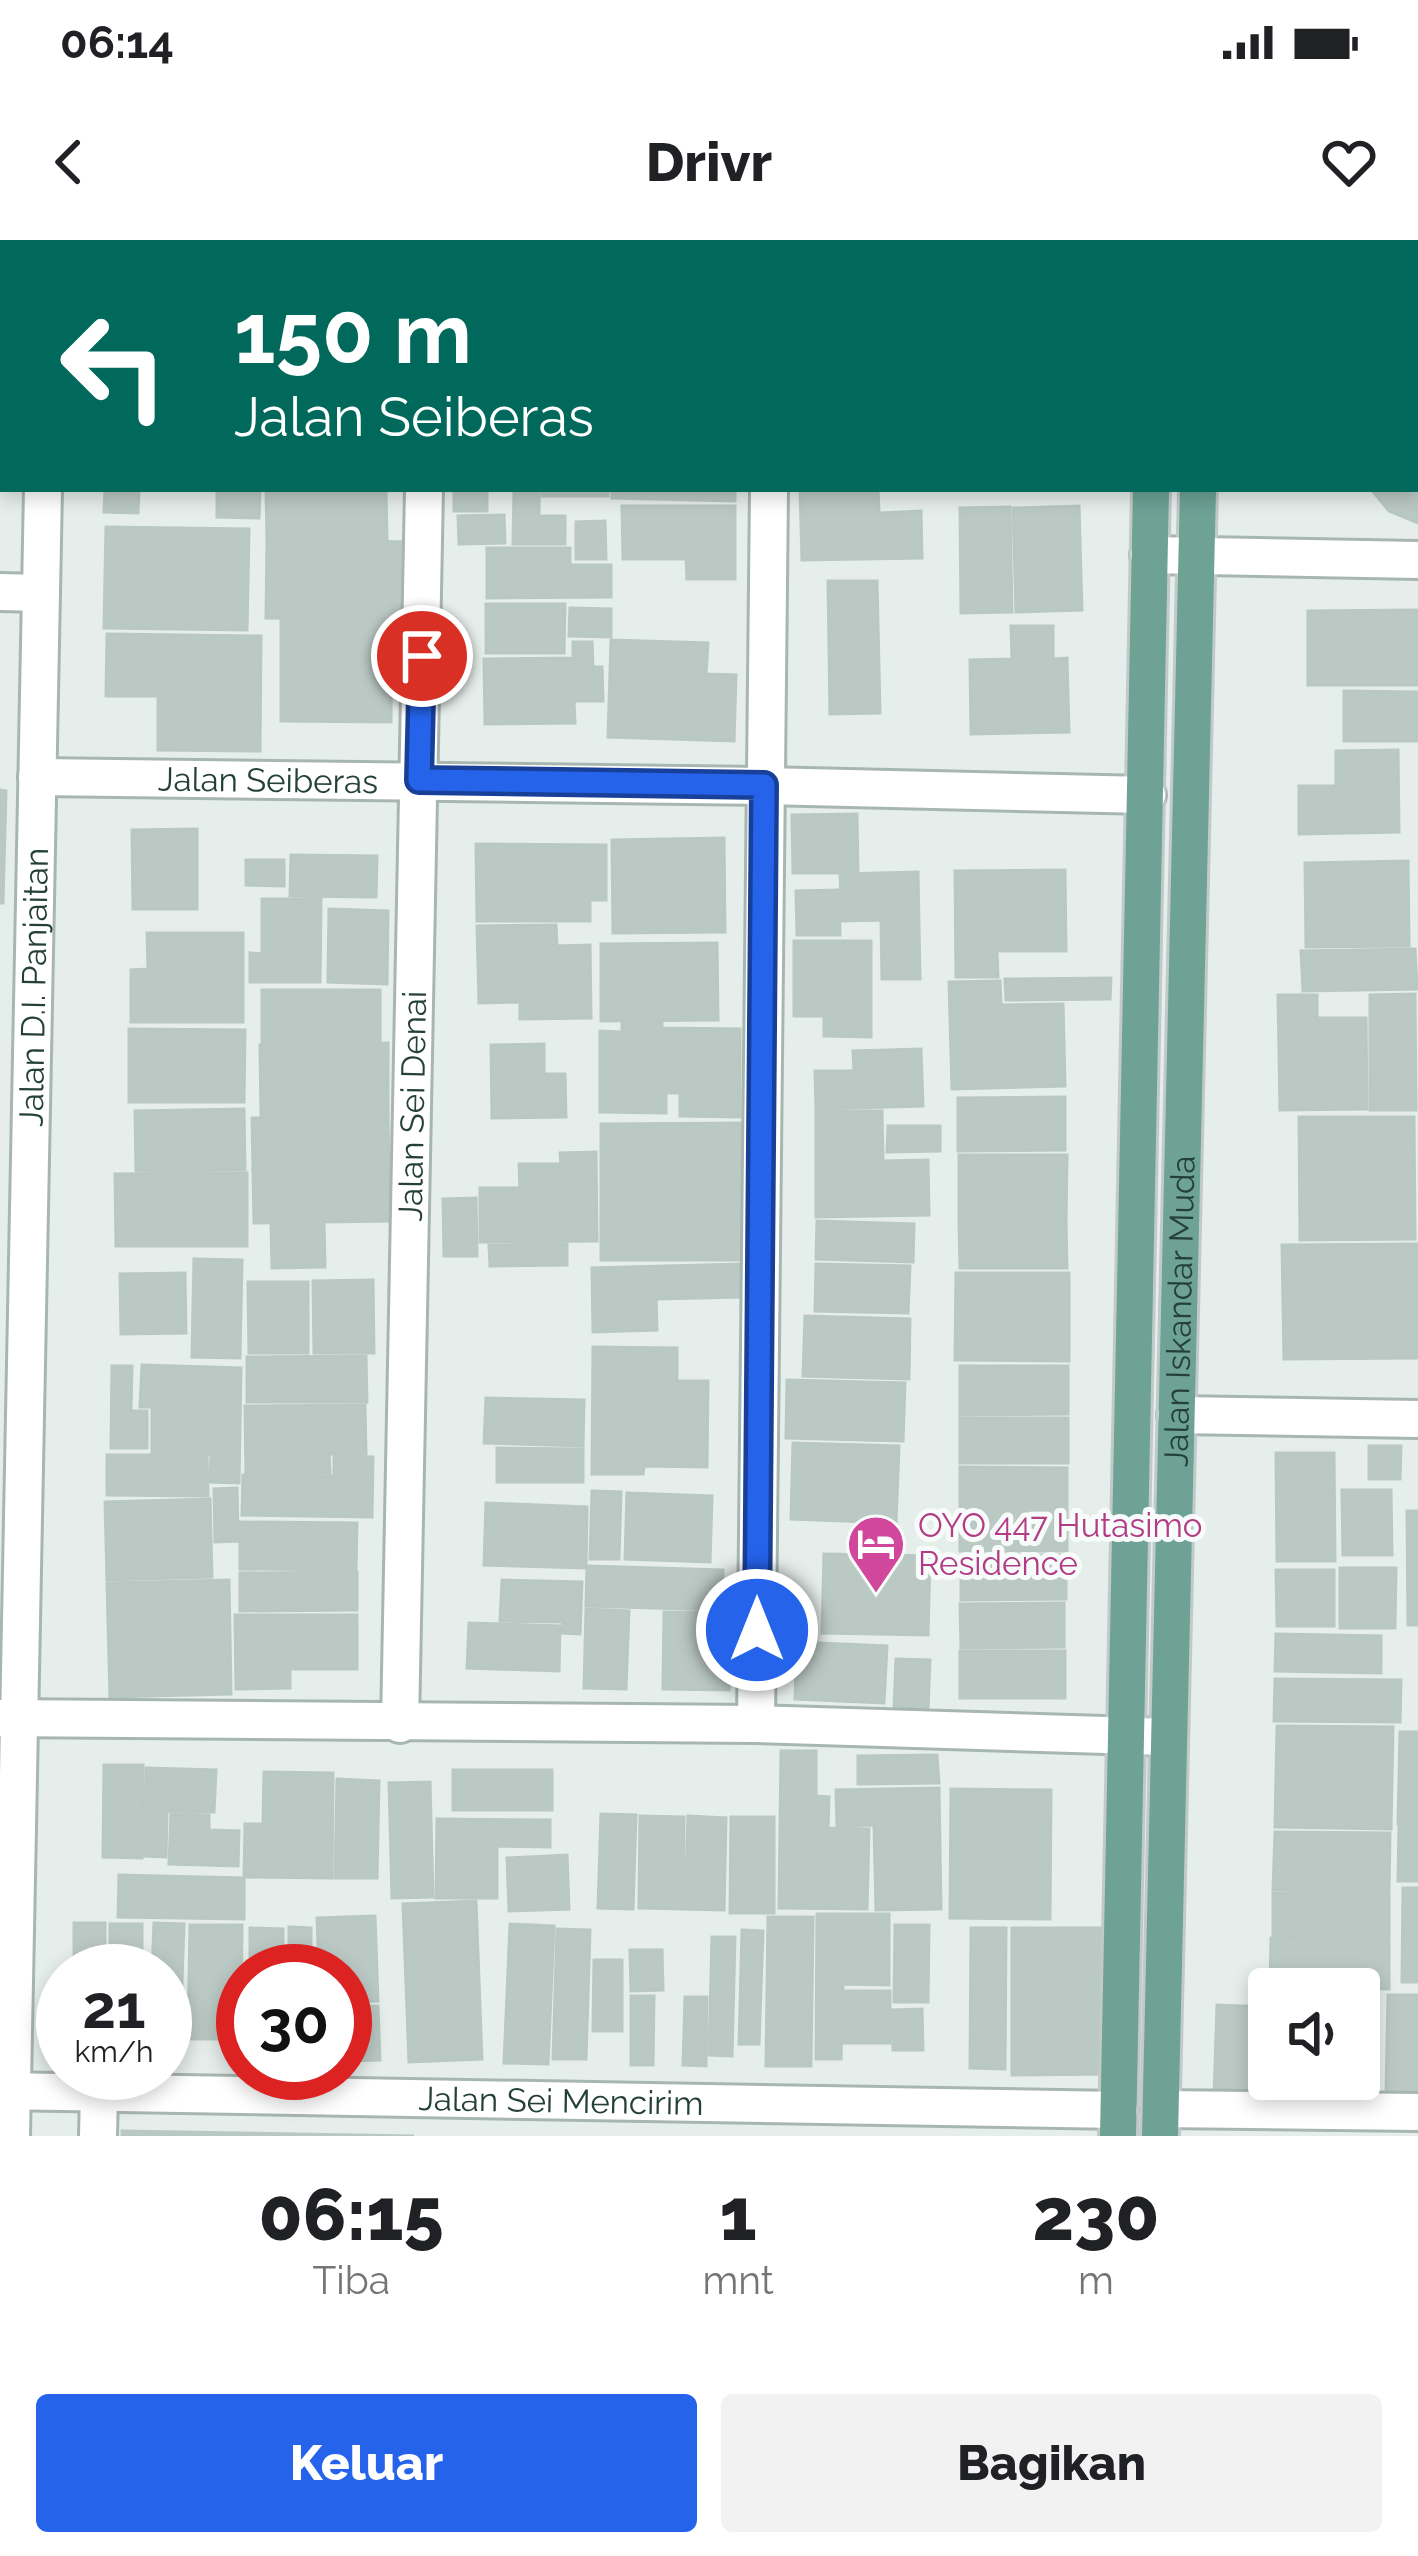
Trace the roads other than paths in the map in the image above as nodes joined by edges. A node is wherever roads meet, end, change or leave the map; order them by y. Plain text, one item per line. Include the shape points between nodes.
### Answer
1 (43, 492) edge
2 (424, 492) edge
3 (769, 492) edge
4 (1150, 492) edge
5 (1198, 492) edge
6 (1149, 555) junction
7 (1196, 555) junction
8 (1418, 560) edge
9 (0, 592) edge
10 (41, 593) junction
11 (37, 777) junction
12 (419, 780) junction
13 (764, 785) junction
14 (1147, 795) junction
15 (17, 934) edge
16 (1176, 1414) junction
17 (1418, 1418) edge
18 (9, 1718) edge
19 (400, 1724) junction
20 (756, 1724) junction
21 (1127, 1735) junction
22 (1169, 1737) junction
23 (6, 2091) edge
24 (36, 2092) edge
25 (192, 2096) edge
26 (99, 2100) edge
27 (1418, 2112) edge
28 (1161, 2122) edge
29 (1119, 2123) edge
30 (10, 2136) edge
31 (98, 2136) edge

1 - 10 street, Jalan D.I. Panjaitan
2 - 12 street, Jalan Sei Denai
3 - 13 street
4 - 6 main road, Jalan Iskandar Muda
5 - 7 main road, Jalan Iskandar Muda
6 - 7 street
6 - 14 main road, Jalan Iskandar Muda
7 - 8 street
7 - 16 main road, Jalan Iskandar Muda
9 - 10 street
10 - 11 street, Jalan D.I. Panjaitan
11 - 12 street, Jalan Seiberas
11 - 15 street, Jalan D.I. Panjaitan
12 - 13 street, Jalan Seiberas
12 - 19 street, Jalan Sei Denai
13 - 14 street, Jalan Seiberas
13 - 20 street
14 - 21 main road, Jalan Iskandar Muda
15 - 18 street, Jalan D.I. Panjaitan
16 - 17 street
16 - 22 main road, Jalan Iskandar Muda
18 - 19 street
18 - 23 street, Jalan D.I. Panjaitan
19 - 20 street
20 - 21 street
21 - 22 street
21 - 29 main road, Jalan Iskandar Muda
22 - 28 main road, Jalan Iskandar Muda
23 - 24 street, Jalan Sei Mencirim
23 - 30 street, Jalan D.I. Panjaitan
25 - 29 street, Jalan Sei Mencirim
26 - 31 street
27 - 28 street

